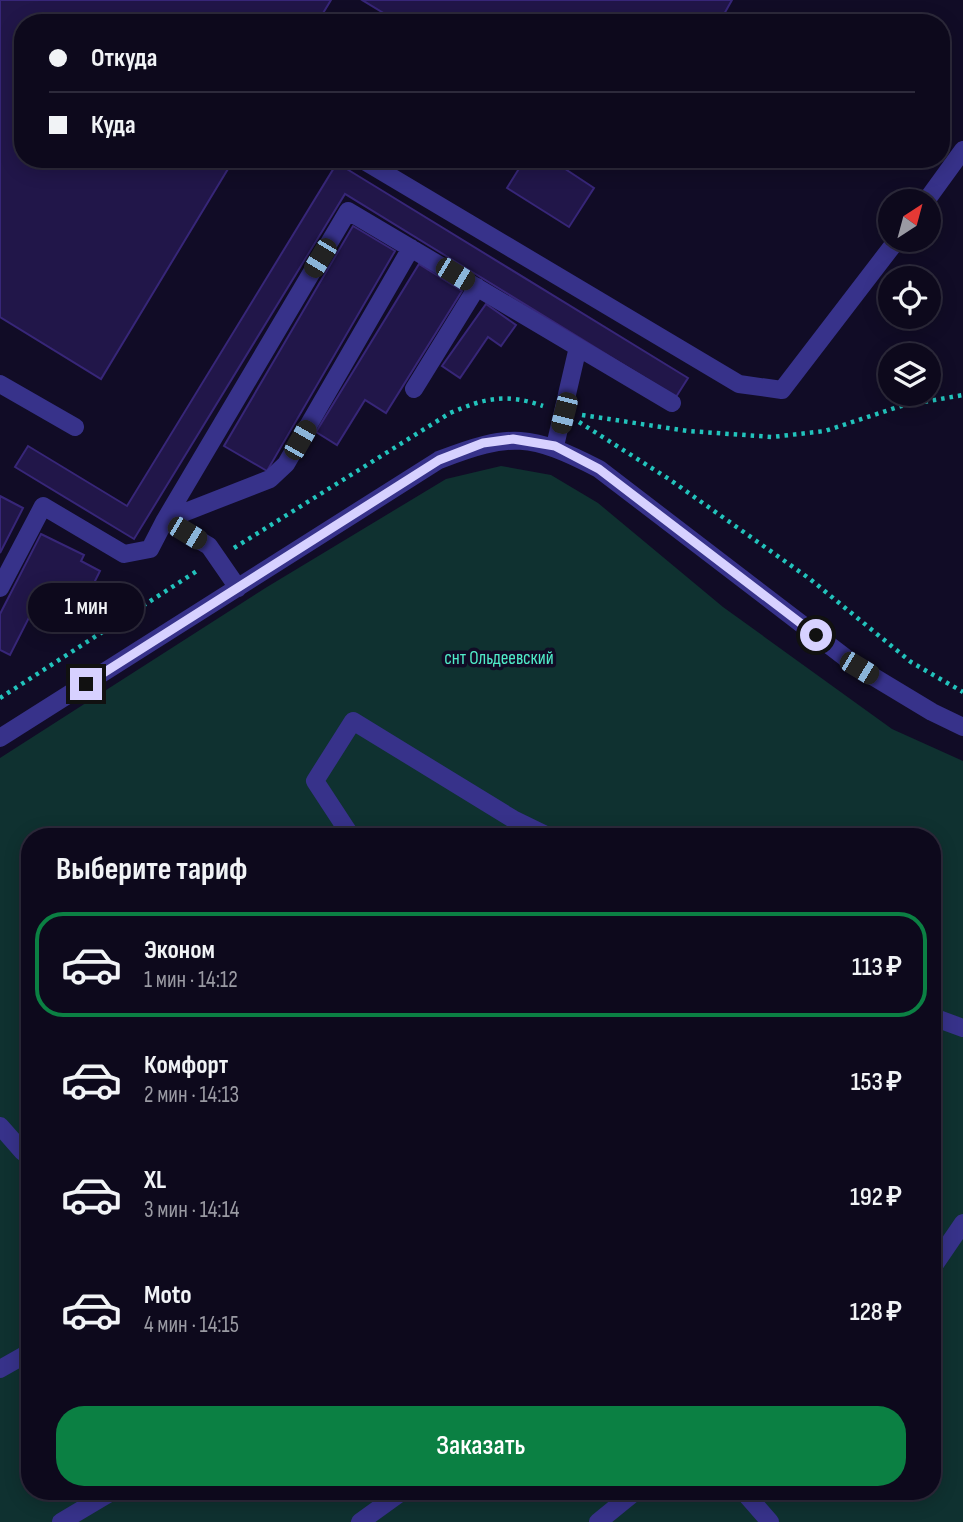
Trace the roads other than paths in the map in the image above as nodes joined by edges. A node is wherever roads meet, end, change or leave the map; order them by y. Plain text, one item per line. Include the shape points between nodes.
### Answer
1 (963, 150) edge
2 (376, 168) edge
3 (950, 168) edge
4 (950, 168) edge
5 (935, 189) edge
6 (411, 247) junction
7 (888, 252) edge
8 (477, 287) junction
9 (578, 347) junction
10 (0, 384) edge
11 (414, 388) dead end
12 (672, 403) dead end
13 (75, 427) dead end
14 (555, 446) junction
15 (165, 520) junction
16 (0, 588) edge
17 (238, 589) junction
18 (963, 727) edge
19 (0, 738) edge
20 (346, 828) edge
21 (532, 828) edge
22 (941, 1020) edge
23 (963, 1028) edge
24 (0, 1126) edge
25 (21, 1150) edge
26 (963, 1223) edge
27 (941, 1255) edge
28 (21, 1357) edge
29 (0, 1369) edge
30 (98, 1500) edge
31 (391, 1500) edge
32 (625, 1500) edge
33 (751, 1500) edge
34 (61, 1522) edge
35 (360, 1522) edge
36 (598, 1522) edge
37 (770, 1522) edge

1 - 3 street
2 - 7 street via 739,384 782,390
4 - 5 street
6 - 8 street
6 - 15 street via 286,464 270,479
6 - 15 street via 348,211
8 - 9 street
8 - 11 street
9 - 12 street
9 - 14 street
10 - 13 street
14 - 17 street via 513,439 439,460
14 - 18 street via 599,469 859,668
15 - 16 street via 150,549 124,554 43,506
15 - 17 street via 209,546
17 - 19 street
20 - 21 street via 315,781 353,721
22 - 23 street
24 - 25 street
26 - 27 street
28 - 29 street
30 - 34 street
31 - 35 street
32 - 36 street
33 - 37 street

